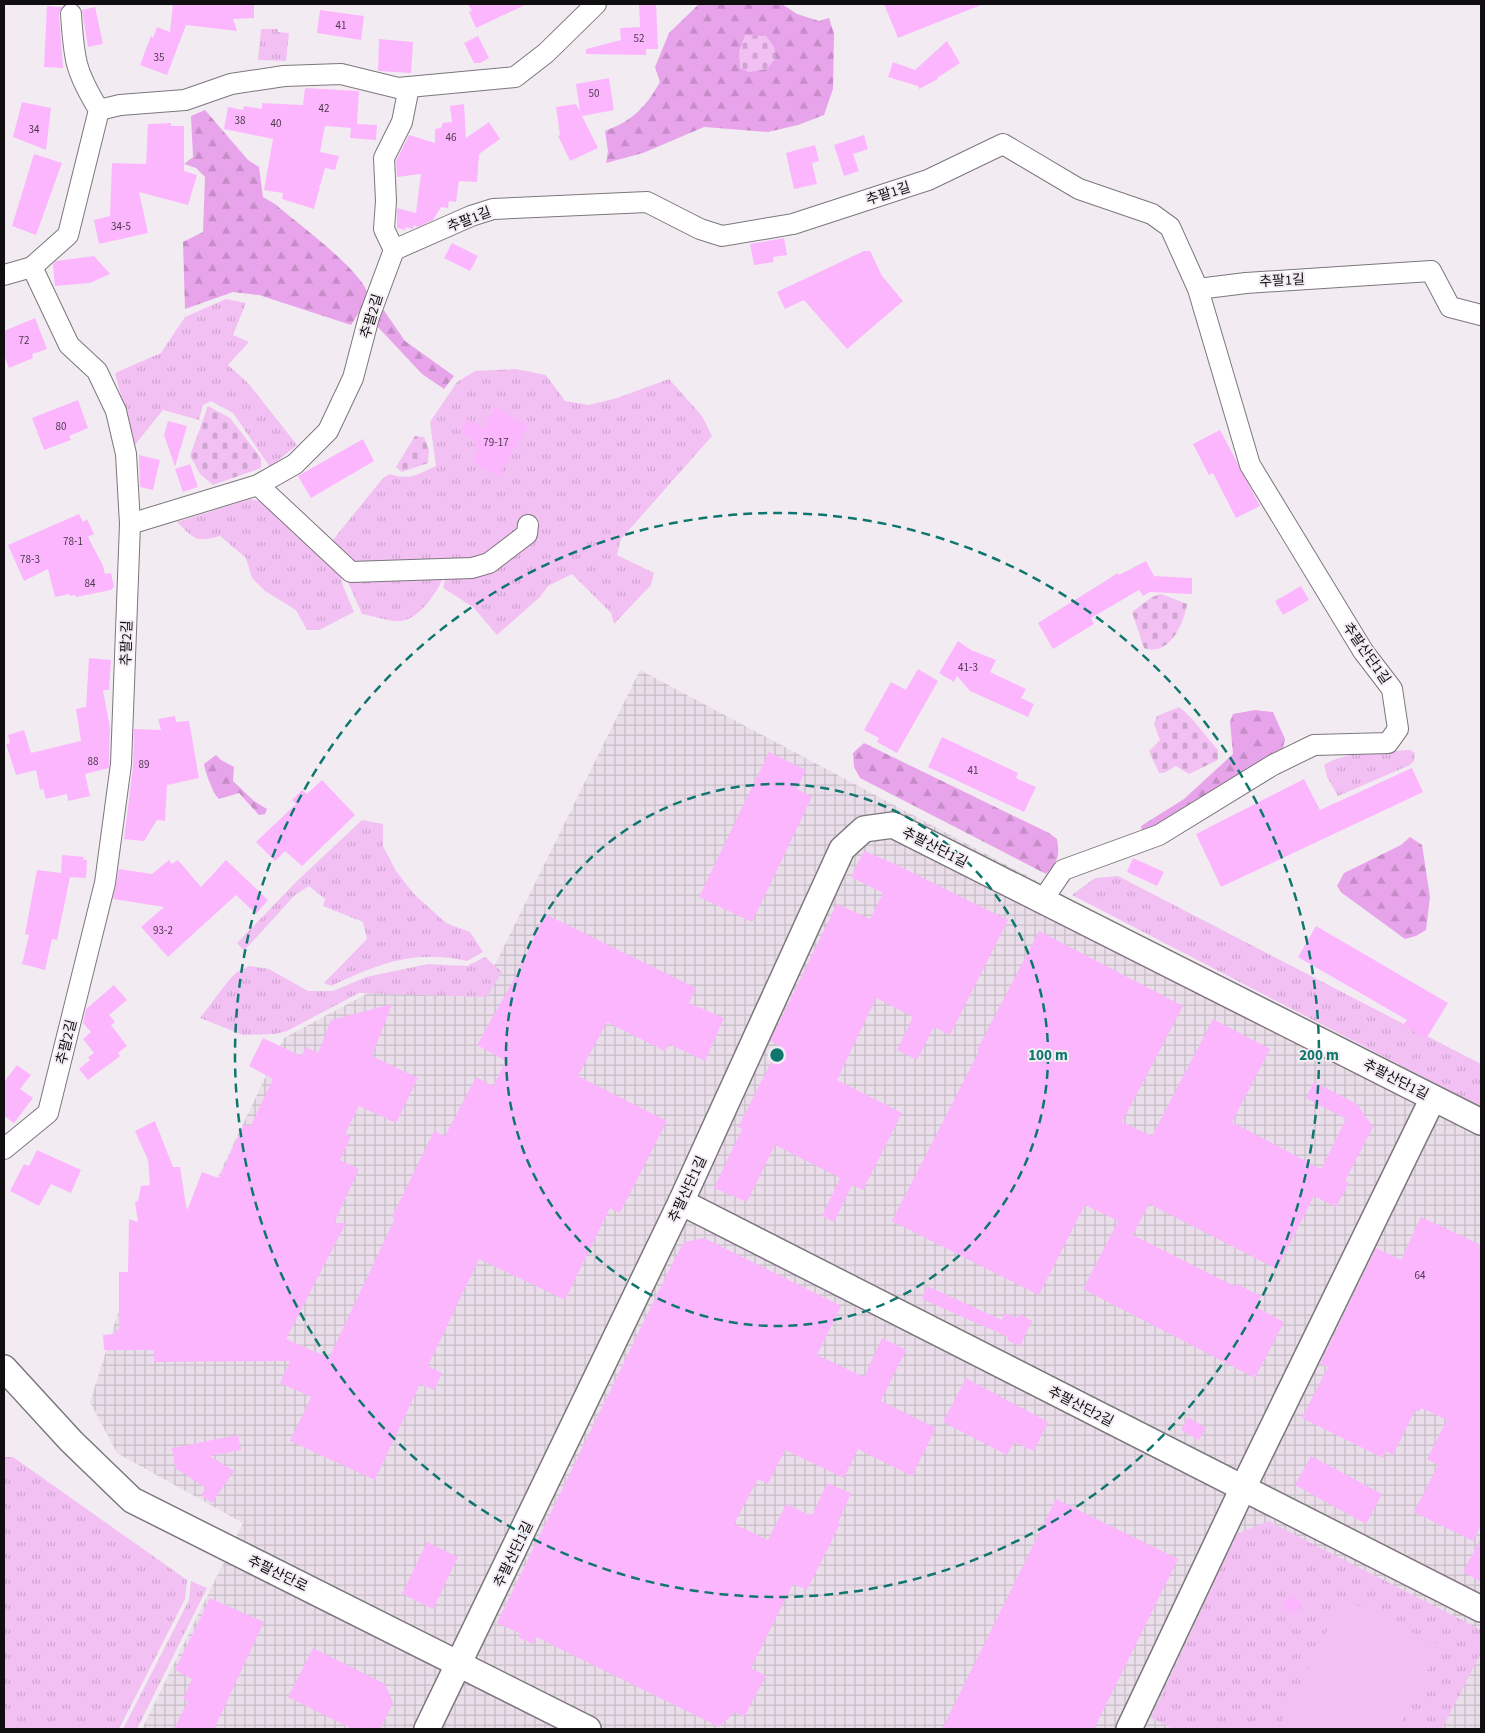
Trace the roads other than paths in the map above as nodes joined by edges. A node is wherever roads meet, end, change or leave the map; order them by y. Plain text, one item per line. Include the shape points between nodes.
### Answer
1 (596, 4) edge
2 (70, 14) dead end
3 (409, 88) junction
4 (99, 110) junction
5 (394, 250) junction
6 (32, 267) junction
7 (4, 274) edge
8 (1198, 289) junction
9 (1481, 315) edge
10 (258, 484) junction
11 (130, 524) junction
12 (528, 525) dead end
13 (1042, 901) junction
14 (1433, 1098) junction
15 (1481, 1122) edge
16 (4, 1149) edge
17 (681, 1202) junction
18 (4, 1368) edge
19 (1243, 1488) junction
20 (1481, 1609) edge
21 (459, 1666) junction
22 (428, 1729) edge
23 (588, 1729) edge
24 (1129, 1729) edge

1 - 3 street via 546,53 515,77
2 - 4 street via 74,58 82,82
3 - 4 street via 341,74 284,76 231,84 185,100
3 - 5 street via 402,122 384,158 384,229
4 - 6 street via 68,235
5 - 8 street, 추팔1길 via 493,209 647,202 700,229 722,236 793,224 918,183 1003,144 1079,189 1152,214 1170,227
5 - 10 street, 추팔2길 via 369,317 353,378 328,431 295,464
6 - 7 street
6 - 11 street via 69,345 97,371 116,411 126,454
8 - 9 street, 추팔1길 via 1246,282 1431,271 1450,307
8 - 13 street, 추팔산단1길 via 1250,465 1363,651 1392,689 1398,729 1388,743 1306,749 1273,765 1159,835 1063,870
10 - 11 street, 추팔2길
10 - 12 street via 351,572 472,568 489,563 527,534
11 - 16 street, 추팔2길 via 121,764 105,883 48,1113
13 - 14 street, 추팔산단1길
13 - 17 street, 추팔산단1길 via 893,825 864,829 842,850
14 - 15 street, 추팔산단1길
14 - 19 street
17 - 19 street, 추팔산단2길
17 - 21 street, 추팔산단1길
18 - 21 street, 추팔산단로 via 71,1441 132,1500
19 - 20 street, 추팔산단2길
19 - 24 street
21 - 22 street, 추팔산단1길
21 - 23 street, 추팔산단로

